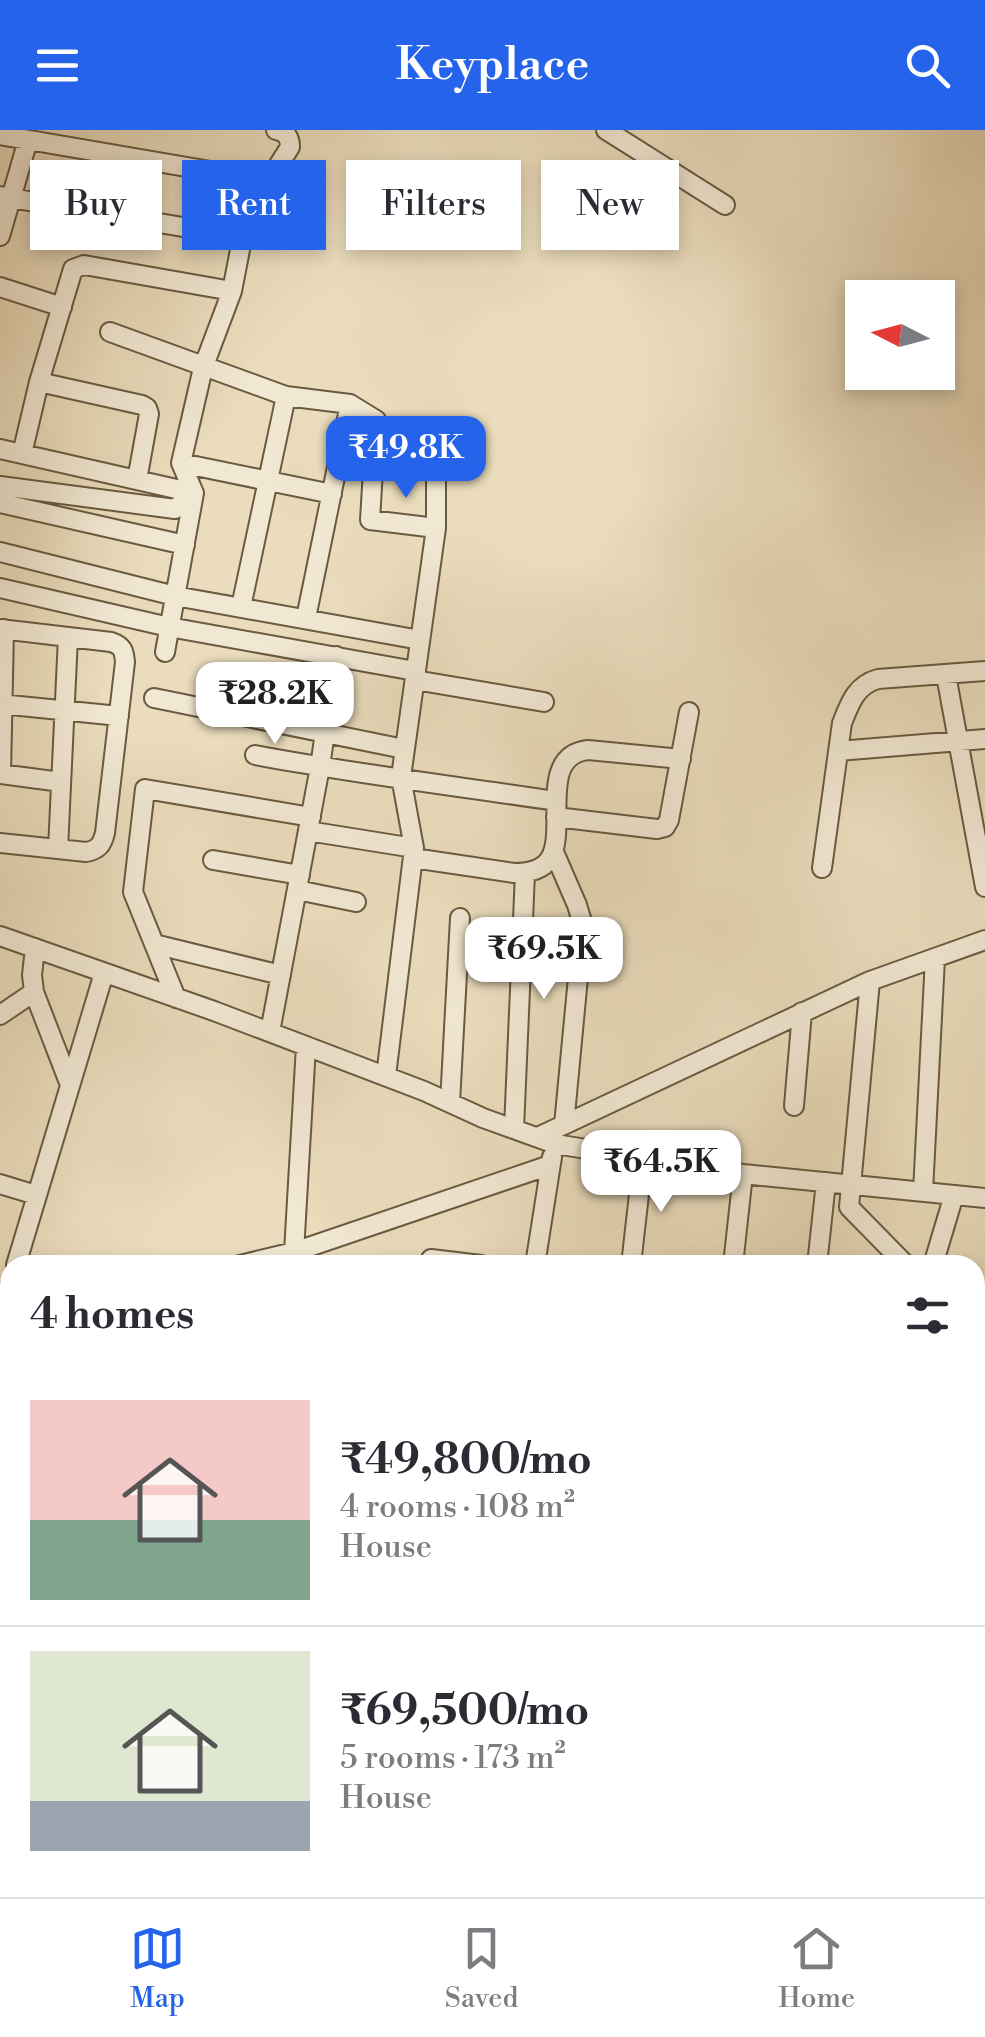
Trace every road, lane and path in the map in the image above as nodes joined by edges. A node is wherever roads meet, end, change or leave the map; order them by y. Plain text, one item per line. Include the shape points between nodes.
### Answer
1 (606, 130) edge
2 (284, 132) edge
3 (0, 134) edge
4 (28, 140) junction
5 (282, 160) edge
6 (182, 166) edge
7 (6, 197) edge
8 (725, 205) dead end
9 (182, 227) edge
10 (0, 236) edge
11 (240, 250) edge
12 (0, 287) edge
13 (232, 291) junction
14 (62, 308) junction
15 (110, 332) dead end
16 (204, 368) junction
17 (38, 382) junction
18 (286, 396) junction
19 (350, 404) junction
20 (0, 449) edge
21 (22, 454) junction
22 (181, 463) junction
23 (436, 477) dead end
24 (137, 480) junction
25 (268, 482) junction
26 (0, 486) edge
27 (194, 493) junction
28 (332, 494) junction
29 (0, 503) edge
30 (436, 528) junction
31 (184, 544) junction
32 (0, 552) edge
33 (0, 588) edge
34 (175, 596) junction
35 (240, 607) junction
36 (306, 618) junction
37 (169, 626) junction
38 (2, 629) edge
39 (68, 637) junction
40 (420, 640) junction
41 (164, 652) dead end
42 (336, 656) junction
43 (985, 671) edge
44 (415, 675) junction
45 (946, 675) junction
46 (154, 698) dead end
47 (544, 702) dead end
48 (1, 704) edge
49 (64, 712) junction
50 (689, 712) dead end
51 (119, 716) junction
52 (324, 733) junction
53 (985, 740) edge
54 (959, 742) junction
55 (404, 749) junction
56 (838, 751) junction
57 (255, 755) dead end
58 (680, 759) junction
59 (320, 768) junction
60 (1, 774) edge
61 (401, 777) junction
62 (61, 782) junction
63 (556, 810) junction
64 (310, 824) junction
65 (0, 843) edge
66 (58, 849) junction
67 (554, 852) junction
68 (413, 853) junction
69 (213, 860) dead end
70 (822, 868) dead end
71 (525, 873) junction
72 (298, 883) junction
73 (985, 887) edge
74 (356, 902) dead end
75 (460, 918) dead end
76 (0, 936) edge
77 (985, 940) edge
78 (154, 944) junction
79 (35, 948) junction
80 (934, 958) junction
81 (104, 973) junction
82 (281, 975) junction
83 (870, 981) junction
84 (34, 992) junction
85 (176, 998) junction
86 (802, 1012) junction
87 (3, 1013) edge
88 (0, 1030) edge
89 (270, 1032) junction
90 (306, 1046) junction
91 (386, 1076) junction
92 (70, 1085) junction
93 (450, 1103) junction
94 (794, 1106) dead end
95 (564, 1125) junction
96 (514, 1128) junction
97 (547, 1140) junction
98 (643, 1159) junction
99 (550, 1165) junction
100 (743, 1174) junction
101 (826, 1182) junction
102 (0, 1184) edge
103 (850, 1184) junction
104 (924, 1192) junction
105 (954, 1194) junction
106 (36, 1195) junction
107 (985, 1198) edge
108 (16, 1255) edge
109 (288, 1255) edge
110 (294, 1255) edge
111 (537, 1255) edge
112 (632, 1255) edge
113 (735, 1255) edge
114 (818, 1255) edge
115 (896, 1255) edge
116 (936, 1255) edge

1 - 8 street
2 - 5 street via 290,147
3 - 4 street
4 - 6 street
4 - 7 street
7 - 9 street
7 - 10 street
11 - 13 street
12 - 14 street
13 - 14 street via 84,265 73,269
13 - 16 street
14 - 17 street
15 - 16 street
16 - 18 street
16 - 22 street
17 - 21 street
17 - 24 street via 148,408
18 - 19 street
18 - 25 street
19 - 28 street
19 - 30 street via 376,420 370,520
20 - 21 street
21 - 24 street
22 - 25 street
22 - 27 street
23 - 30 street
24 - 27 street
25 - 28 street
25 - 35 street
26 - 27 street via 176,509
27 - 31 street
28 - 36 street
29 - 31 street
30 - 40 street
31 - 34 street
32 - 34 street
33 - 37 street
34 - 35 street
34 - 37 street
35 - 36 street
36 - 40 street
37 - 41 street
37 - 42 street
38 - 39 street
38 - 48 street
39 - 49 street
39 - 51 street via 124,650
40 - 44 street
42 - 44 street
42 - 52 street
43 - 45 street
44 - 47 street
44 - 55 street
45 - 54 street
45 - 56 street via 867,682 849,704
46 - 52 street
48 - 49 street
48 - 60 street
49 - 51 street
49 - 62 street
50 - 58 street
51 - 66 street via 102,843 86,852
52 - 55 street
52 - 59 street
53 - 54 street
54 - 56 street
54 - 73 street
55 - 61 street
56 - 70 street
57 - 59 street
58 - 63 street via 576,751 560,773
58 - 63 street via 664,827
59 - 61 street
59 - 64 street
60 - 62 street
61 - 63 street
61 - 68 street
62 - 66 street
63 - 67 street
64 - 68 street
64 - 72 street
64 - 78 street via 145,789 133,892
65 - 66 street
67 - 71 street via 547,864
67 - 95 street via 582,925
68 - 71 street
68 - 91 street
69 - 72 street
71 - 96 street
72 - 74 street
72 - 82 street
75 - 93 street
76 - 79 street
77 - 80 street
78 - 82 street
78 - 85 street
79 - 81 street
79 - 84 street
80 - 83 street
80 - 104 street
81 - 85 street
81 - 92 street
82 - 89 street
83 - 86 street
83 - 103 street
84 - 87 street
84 - 92 street
85 - 89 street
86 - 94 street
86 - 95 street
87 - 88 street
89 - 90 street
90 - 91 street
90 - 109 street
91 - 93 street
92 - 106 street
93 - 96 street
95 - 97 street
96 - 97 street
97 - 98 street
97 - 99 street
98 - 100 street
98 - 112 street
99 - 110 street
99 - 111 street
100 - 101 street
100 - 113 street
101 - 103 street
101 - 114 street
102 - 106 street
103 - 104 street
103 - 115 street via 849,1207
104 - 105 street
105 - 107 street
105 - 116 street
106 - 108 street

